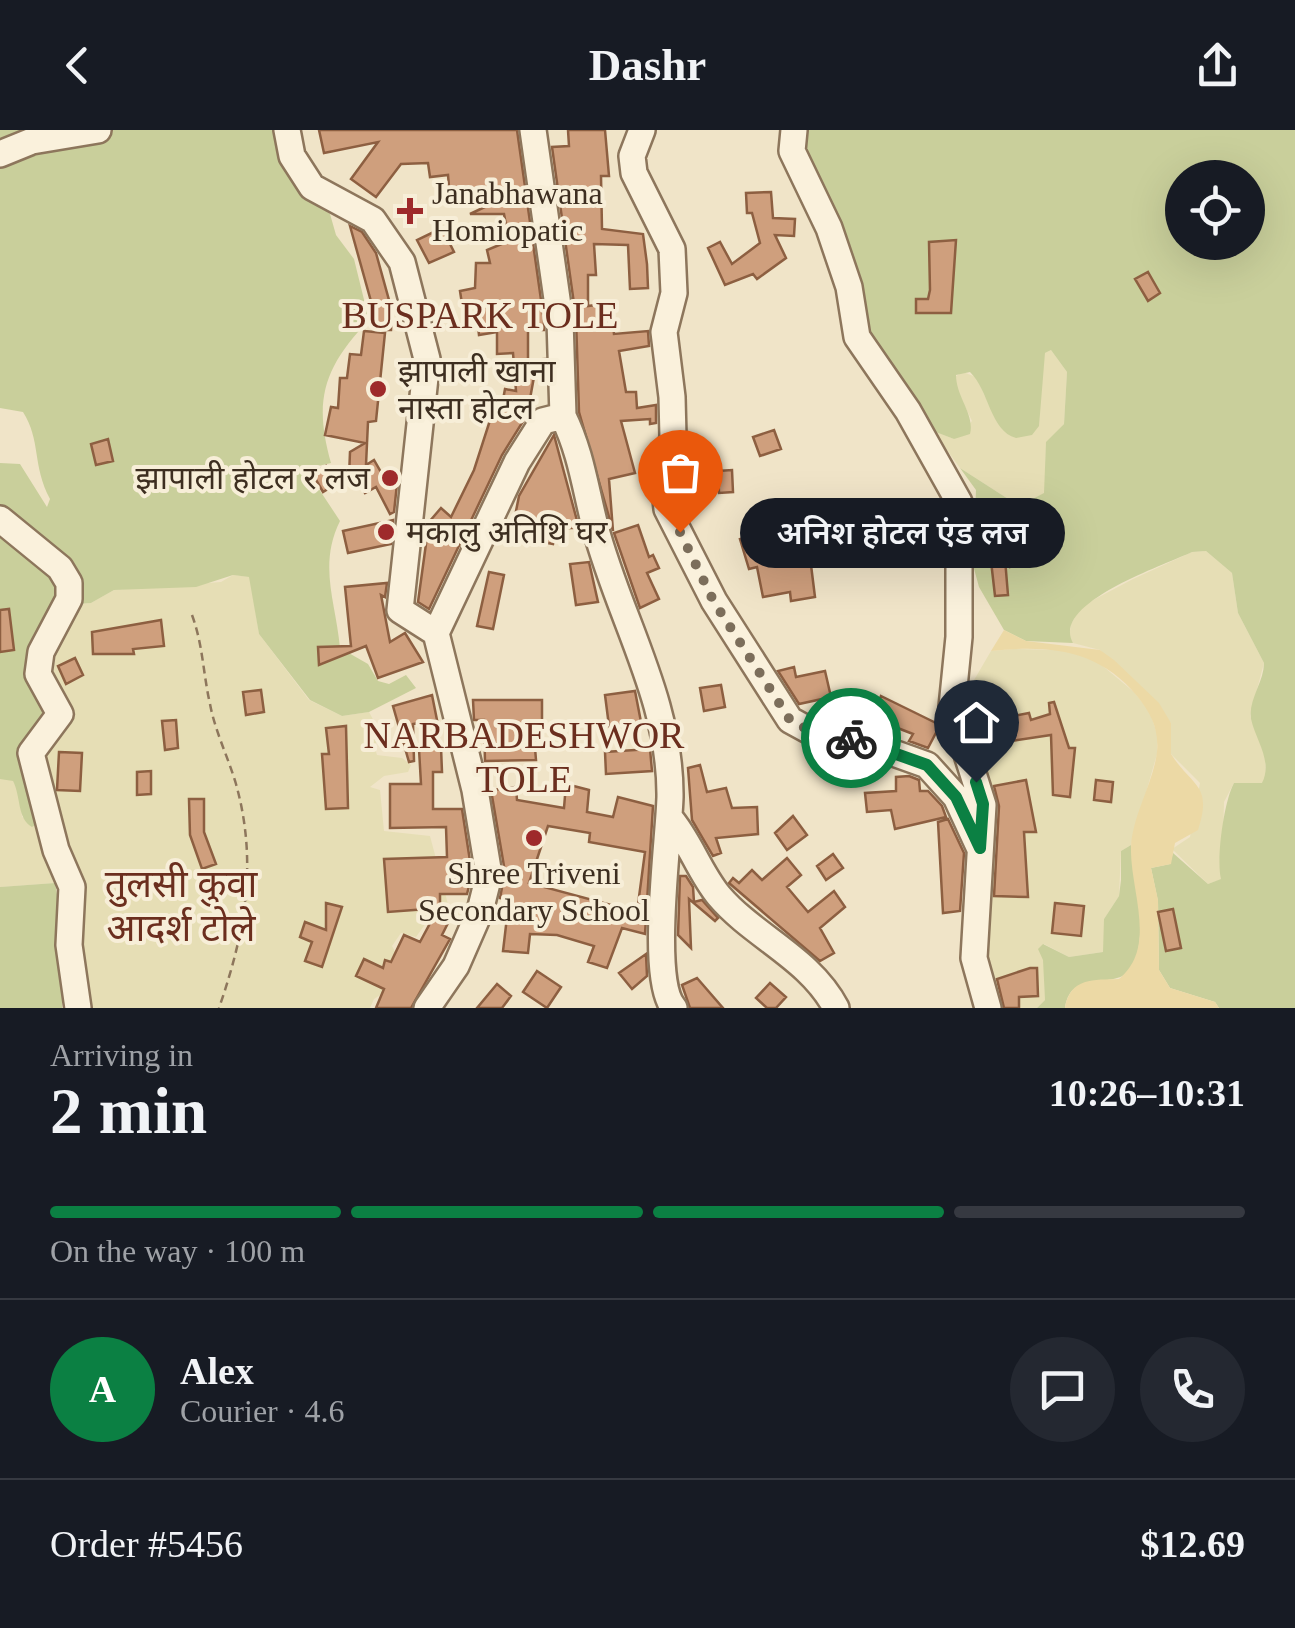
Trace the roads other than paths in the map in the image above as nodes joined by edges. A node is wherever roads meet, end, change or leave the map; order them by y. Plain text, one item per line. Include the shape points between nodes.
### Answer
1 (98, 130) edge
2 (287, 130) edge
3 (533, 130) edge
4 (642, 130) edge
5 (794, 130) edge
6 (0, 154) edge
7 (563, 416) junction
8 (0, 519) edge
9 (436, 633) junction
10 (669, 817) junction
11 (980, 848) junction
12 (78, 1008) edge
13 (427, 1008) edge
14 (674, 1008) edge
15 (836, 1008) edge
16 (988, 1008) edge

1 - 6 street via 32,141
2 - 9 street via 292,156 312,187 373,220 402,262 427,359 400,610
3 - 7 street via 560,320
4 - 11 street via 632,156 634,173 672,249 674,292 664,332 673,424 664,480 667,509 714,602 790,720 927,765 956,797
5 - 11 street via 792,151 829,228 849,287 856,336 959,502 952,706 983,804
7 - 9 street via 543,421 517,462
7 - 10 street via 581,452 595,527 658,702 670,769
8 - 12 street via 69,583 69,599 41,652 38,674 60,714 31,753 72,888 69,946
9 - 13 street via 489,875 456,966
10 - 14 street via 661,945 666,1000
10 - 15 street via 716,893 800,962
11 - 16 street via 974,958

